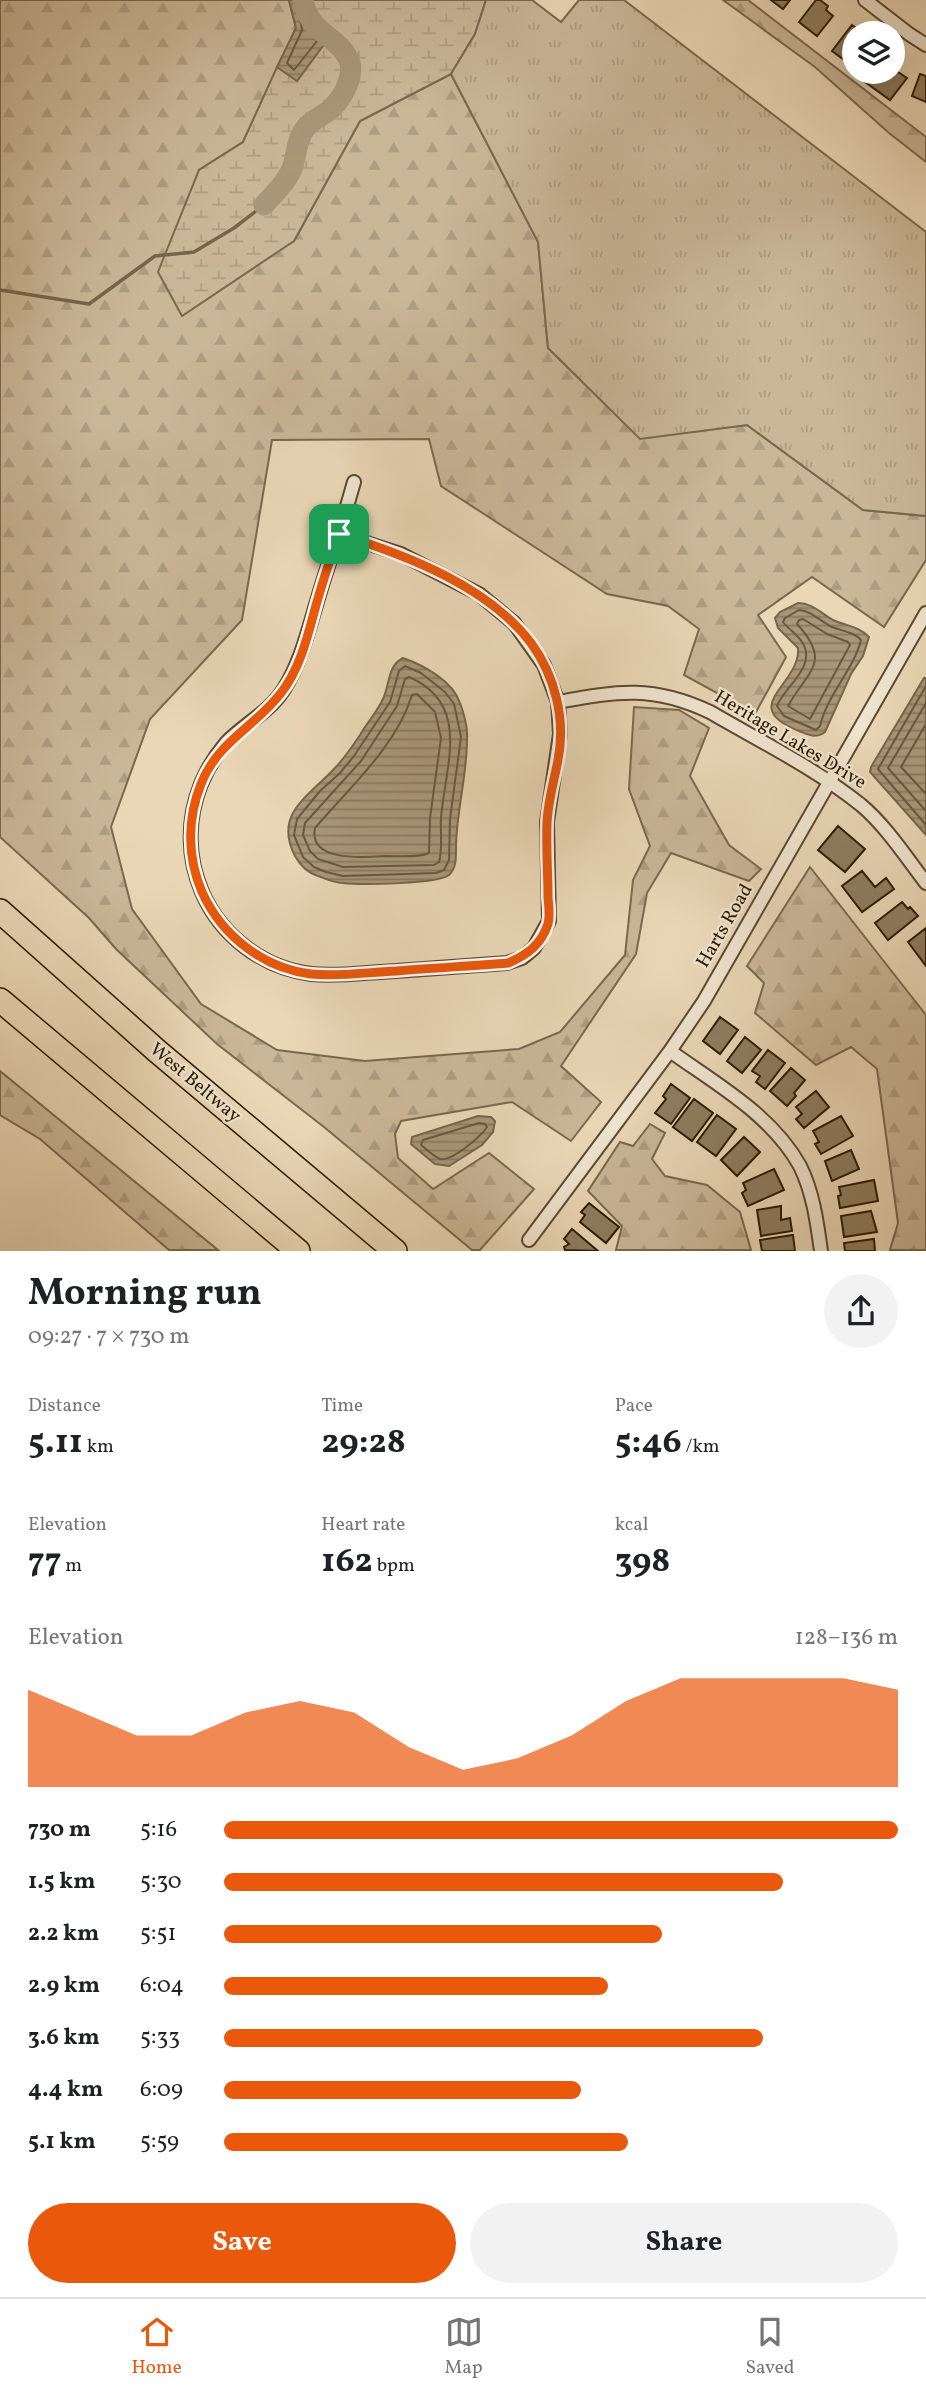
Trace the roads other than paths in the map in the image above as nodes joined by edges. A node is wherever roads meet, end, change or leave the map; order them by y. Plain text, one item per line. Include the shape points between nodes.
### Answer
1 (865, 0) edge
2 (926, 45) edge
3 (354, 482) dead end
4 (339, 534) junction
5 (926, 613) edge
6 (558, 702) junction
7 (829, 783) junction
8 (926, 883) edge
9 (0, 897) edge
10 (0, 911) edge
11 (0, 1000) edge
12 (157, 1051) junction
13 (670, 1051) junction
14 (529, 1240) dead end
15 (298, 1251) edge
16 (395, 1251) edge
17 (821, 1251) edge

1 - 2 street
3 - 4 street
4 - 6 street via 401,554 496,607 532,645
4 - 6 street via 303,650 282,691 227,742 201,782 193,807 191,857 198,882 208,906 241,944 287,969 329,975 508,963 522,958 534,948 549,921 547,822 559,758
5 - 7 street, Harts Road
6 - 7 street, Heritage Lakes Drive via 635,691 690,702
7 - 8 street, Heritage Lakes Drive via 875,819
7 - 13 street, Harts Road via 704,1002
9 - 12 highway
10 - 12 highway, West Beltway
11 - 15 highway
12 - 16 highway, West Beltway
13 - 14 street, Harts Road
13 - 17 street via 752,1111 789,1149 809,1189

